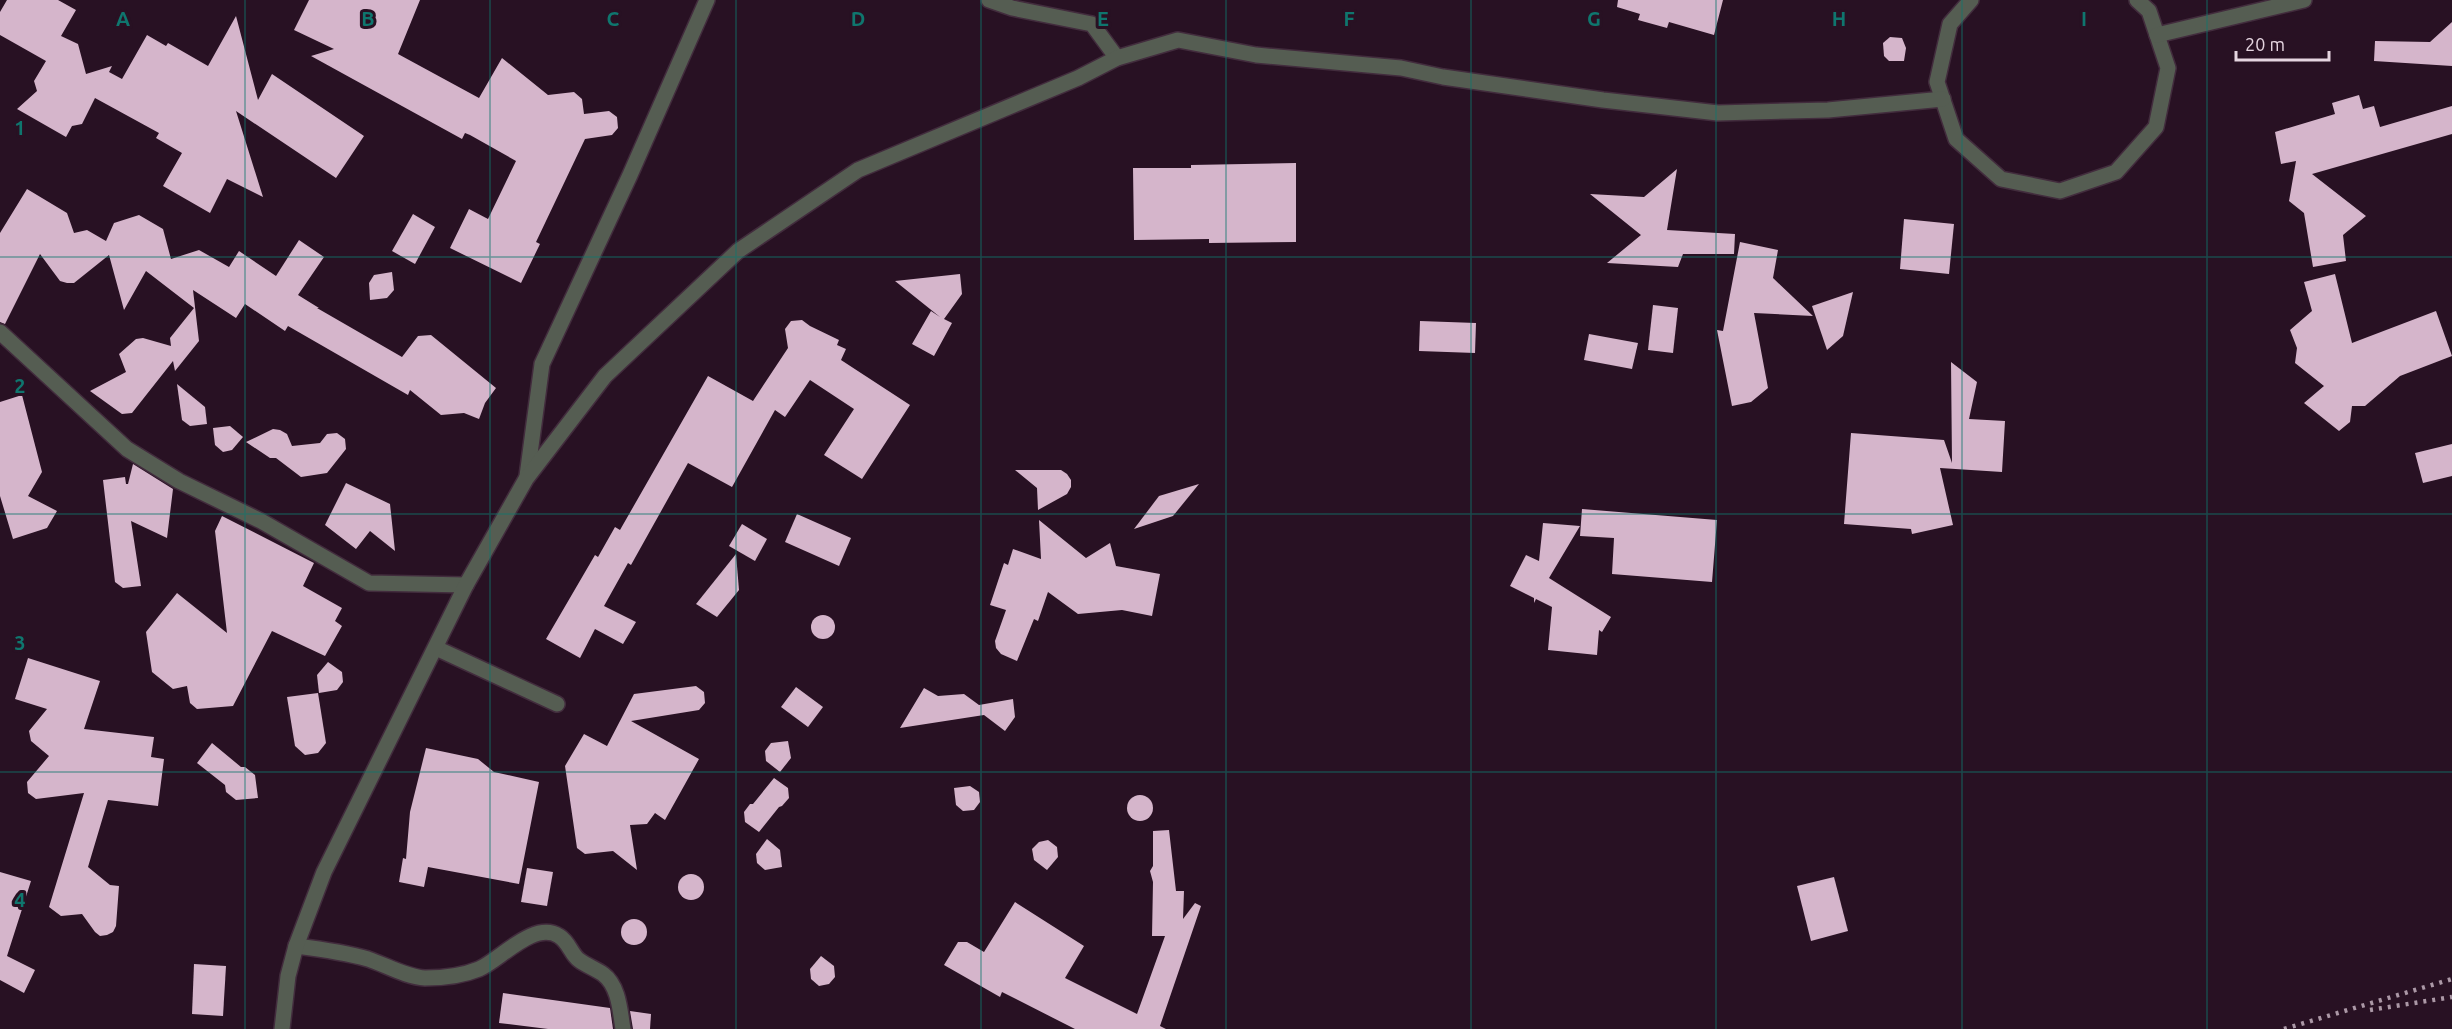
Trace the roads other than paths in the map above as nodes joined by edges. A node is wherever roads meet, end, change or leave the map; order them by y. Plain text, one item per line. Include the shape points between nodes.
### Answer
1 (707, 0) edge
2 (989, 0) edge
3 (1971, 0) edge
4 (2137, 0) edge
5 (2304, 0) edge
6 (2157, 35) junction
7 (1117, 58) junction
8 (1943, 99) junction
9 (0, 332) edge
10 (526, 479) junction
11 (466, 585) junction
12 (436, 648) junction
13 (557, 704) dead end
14 (296, 946) junction
15 (282, 1029) edge
16 (622, 1029) edge

1 - 10 street via 542,363
2 - 7 street via 1092,24
3 - 8 street via 1950,24 1937,82
4 - 6 street via 2149,11
5 - 6 street
6 - 8 street via 2168,68 2156,127 2116,172 2060,191 2001,179 1956,139
7 - 8 street via 1178,40 1256,55 1401,68 1603,100 1718,113 1828,110
7 - 10 street via 858,170 738,251 605,376
9 - 11 street via 128,449 179,481 261,521 369,582
10 - 11 street
11 - 12 street
12 - 13 street
12 - 14 street via 324,872
14 - 15 street
14 - 16 street via 334,950 422,978 453,976 485,966 515,944 546,931 559,935 579,960 610,980

